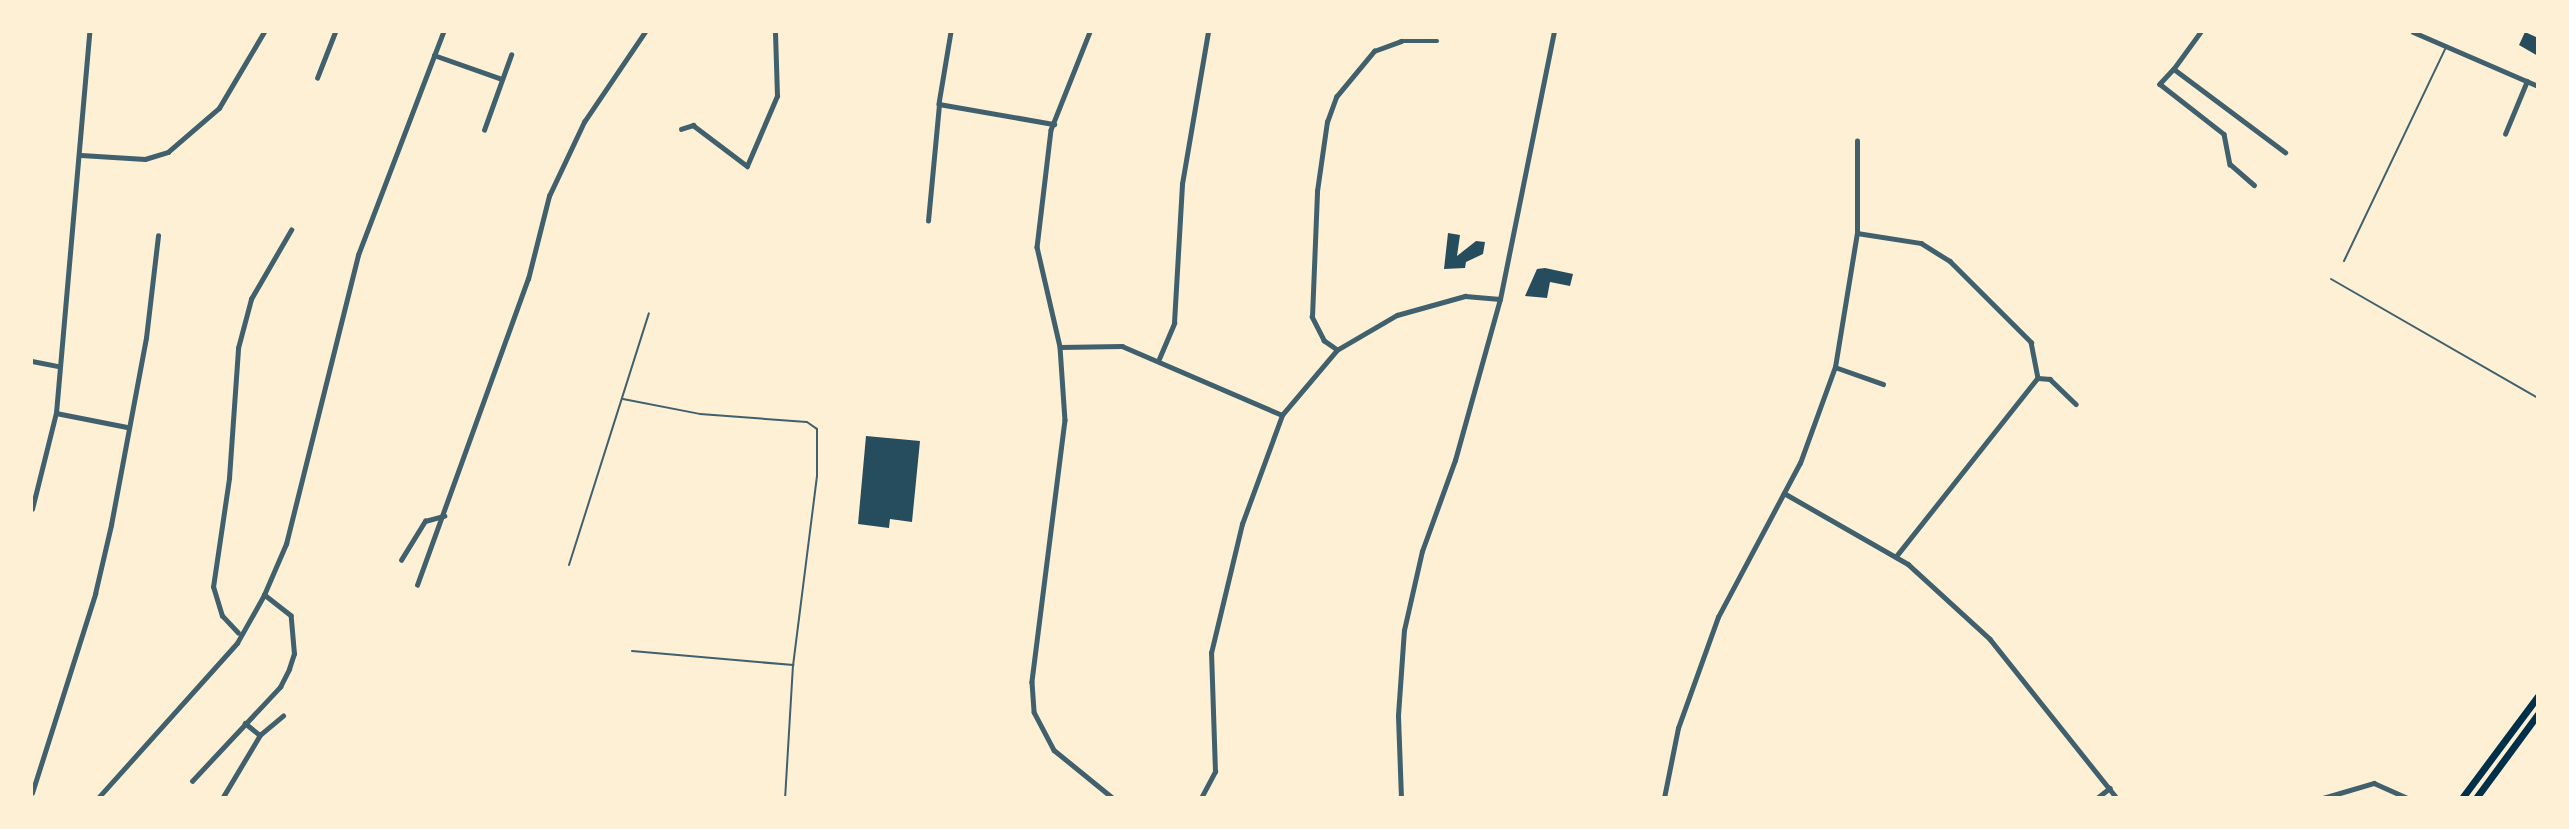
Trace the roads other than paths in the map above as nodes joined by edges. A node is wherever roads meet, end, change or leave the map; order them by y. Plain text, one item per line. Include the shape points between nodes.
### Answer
1 (89, 32) edge
2 (264, 32) edge
3 (334, 32) edge
4 (443, 32) edge
5 (645, 32) edge
6 (775, 32) edge
7 (951, 32) edge
8 (1090, 32) edge
9 (1208, 32) edge
10 (1554, 32) edge
11 (2201, 32) edge
12 (2413, 32) edge
13 (1437, 41) dead end
14 (2447, 46) junction
15 (434, 55) junction
16 (511, 55) dead end
17 (2174, 69) junction
18 (317, 78) dead end
19 (502, 79) junction
20 (2527, 81) junction
21 (2538, 86) edge
22 (939, 104) junction
23 (1053, 124) junction
24 (681, 129) dead end
25 (484, 130) dead end
26 (2505, 134) dead end
27 (1857, 141) dead end
28 (2285, 152) dead end
29 (81, 155) junction
30 (2254, 185) dead end
31 (928, 221) dead end
32 (291, 230) dead end
33 (1857, 232) junction
34 (158, 236) dead end
35 (2344, 261) dead end
36 (2331, 279) dead end
37 (1500, 299) junction
38 (649, 313) dead end
39 (1060, 347) junction
40 (1337, 350) junction
41 (1159, 359) junction
42 (32, 361) edge
43 (57, 366) junction
44 (1835, 367) junction
45 (2038, 378) junction
46 (1882, 384) dead end
47 (2538, 398) edge
48 (623, 399) junction
49 (2076, 404) dead end
50 (56, 413) junction
51 (1282, 415) junction
52 (127, 427) junction
53 (1784, 494) junction
54 (32, 509) edge
55 (444, 516) junction
56 (1897, 556) junction
57 (401, 560) dead end
58 (569, 566) dead end
59 (417, 585) dead end
60 (264, 595) junction
61 (238, 633) junction
62 (632, 651) dead end
63 (793, 664) junction
64 (2538, 696) edge
65 (2538, 714) edge
66 (283, 716) dead end
67 (245, 723) junction
68 (260, 735) junction
69 (192, 782) dead end
70 (2110, 788) junction
71 (32, 793) edge
72 (224, 797) edge
73 (98, 798) edge
74 (784, 798) edge
75 (1113, 798) edge
76 (1202, 798) edge
77 (1401, 798) edge
78 (1664, 798) edge
79 (2097, 798) edge
80 (2117, 798) edge
81 (2323, 798) edge
82 (2408, 798) edge
83 (2462, 798) edge
84 (2476, 798) edge

1 - 29 street
2 - 29 street via 219,108 168,152 145,159
3 - 18 street
4 - 15 street
5 - 55 street via 584,122 549,196 528,279
6 - 24 street via 777,96 747,166 693,125
7 - 22 street
8 - 23 street
9 - 41 street via 1182,184 1174,323
10 - 37 street
11 - 17 street
12 - 14 street
13 - 40 street via 1401,41 1374,51 1336,97 1327,122 1317,190 1312,317 1324,341
14 - 20 street
14 - 35 lane
15 - 19 street
15 - 60 street via 358,255 286,544
16 - 19 street
17 - 28 street
17 - 30 street via 2160,84 2224,134 2229,164
19 - 25 street
20 - 21 street
20 - 26 street
22 - 23 street
22 - 31 street
23 - 39 street via 1037,247
27 - 33 street
29 - 43 street
32 - 61 street via 251,299 238,348 229,478 213,587 222,616
33 - 44 street
33 - 45 street via 1921,243 1950,261 2031,342
34 - 52 street via 146,338
36 - 47 lane
37 - 40 street via 1465,296 1397,315
37 - 77 street via 1422,551 1404,630 1398,715
38 - 48 lane
39 - 41 street via 1122,346
39 - 75 street via 1065,420 1032,682 1034,712 1053,750
40 - 51 street
41 - 51 street
42 - 43 street
43 - 50 street
44 - 46 street
44 - 53 street via 1817,424
45 - 49 street via 2050,380
45 - 56 street
48 - 58 lane
48 - 63 lane via 700,414 807,422 818,429 818,476
50 - 52 street
50 - 54 street
51 - 76 street via 1242,524 1211,652 1215,772
52 - 71 street via 129,441 95,594
53 - 56 street
53 - 78 street via 1718,617 1678,728
55 - 57 street via 425,520
55 - 59 street
56 - 70 street via 1990,639
60 - 61 street
60 - 67 street via 291,616 294,654 280,687
61 - 73 street via 237,643 198,690
62 - 63 lane
63 - 74 lane
64 - 83 main road
65 - 84 main road
66 - 68 street
67 - 68 street
67 - 69 street
68 - 72 street
70 - 79 street
70 - 80 street
81 - 82 street via 2374,783

